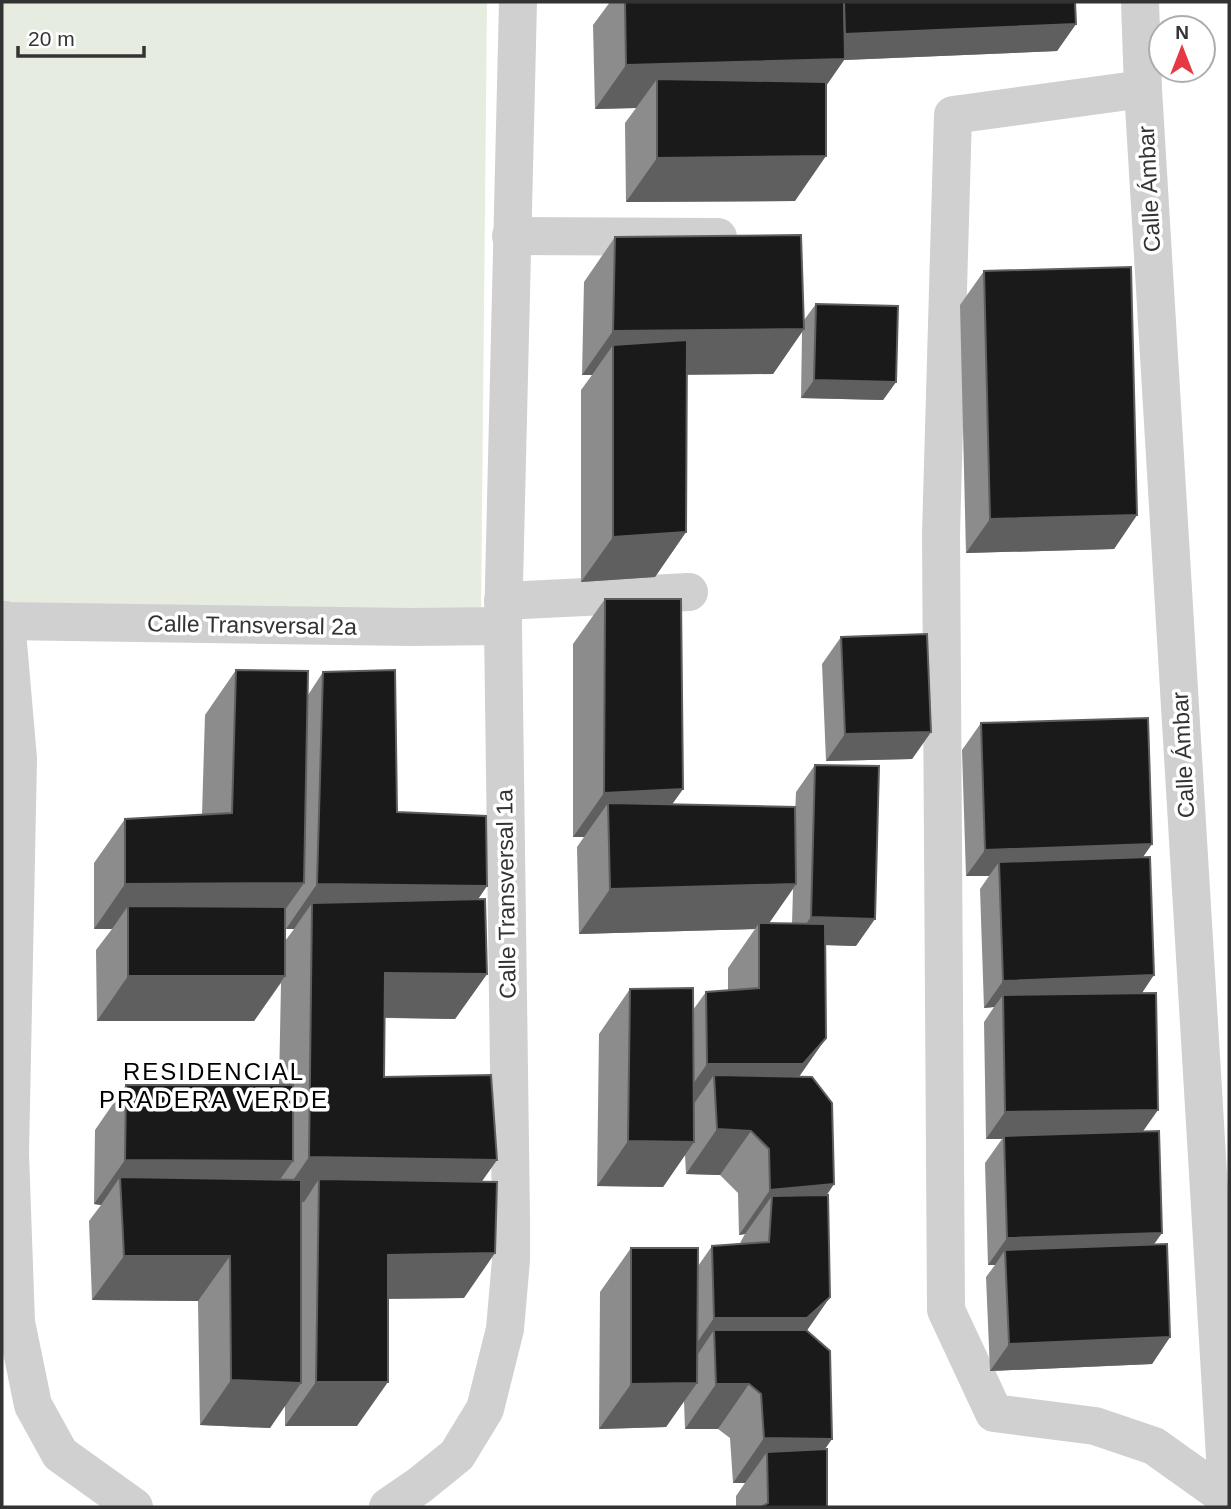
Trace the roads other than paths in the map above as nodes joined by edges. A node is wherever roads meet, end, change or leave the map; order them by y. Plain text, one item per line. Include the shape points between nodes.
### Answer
1 (518, 2) edge
2 (1140, 2) edge
3 (1143, 89) junction
4 (511, 236) junction
5 (748, 237) edge
6 (689, 592) dead end
7 (503, 613) junction
8 (4, 620) edge
9 (6, 1154) edge
10 (1228, 1502) edge
11 (134, 1507) edge
12 (388, 1507) edge

1 - 4 street
2 - 3 street, Calle Ámbar
3 - 10 street, Calle Ámbar
3 - 10 street via 953,115 941,534 946,1310 994,1413 1095,1426 1154,1446
4 - 5 street
4 - 7 street, Calle Transversal 1a
6 - 7 street, Calle Transversal 2a
7 - 8 street, Calle Transversal 2a via 411,627
7 - 12 street, Calle Transversal 1a via 511,1219 505,1329 485,1409 457,1455
8 - 9 street via 18,758
9 - 11 street via 16,1322 33,1405 60,1454

